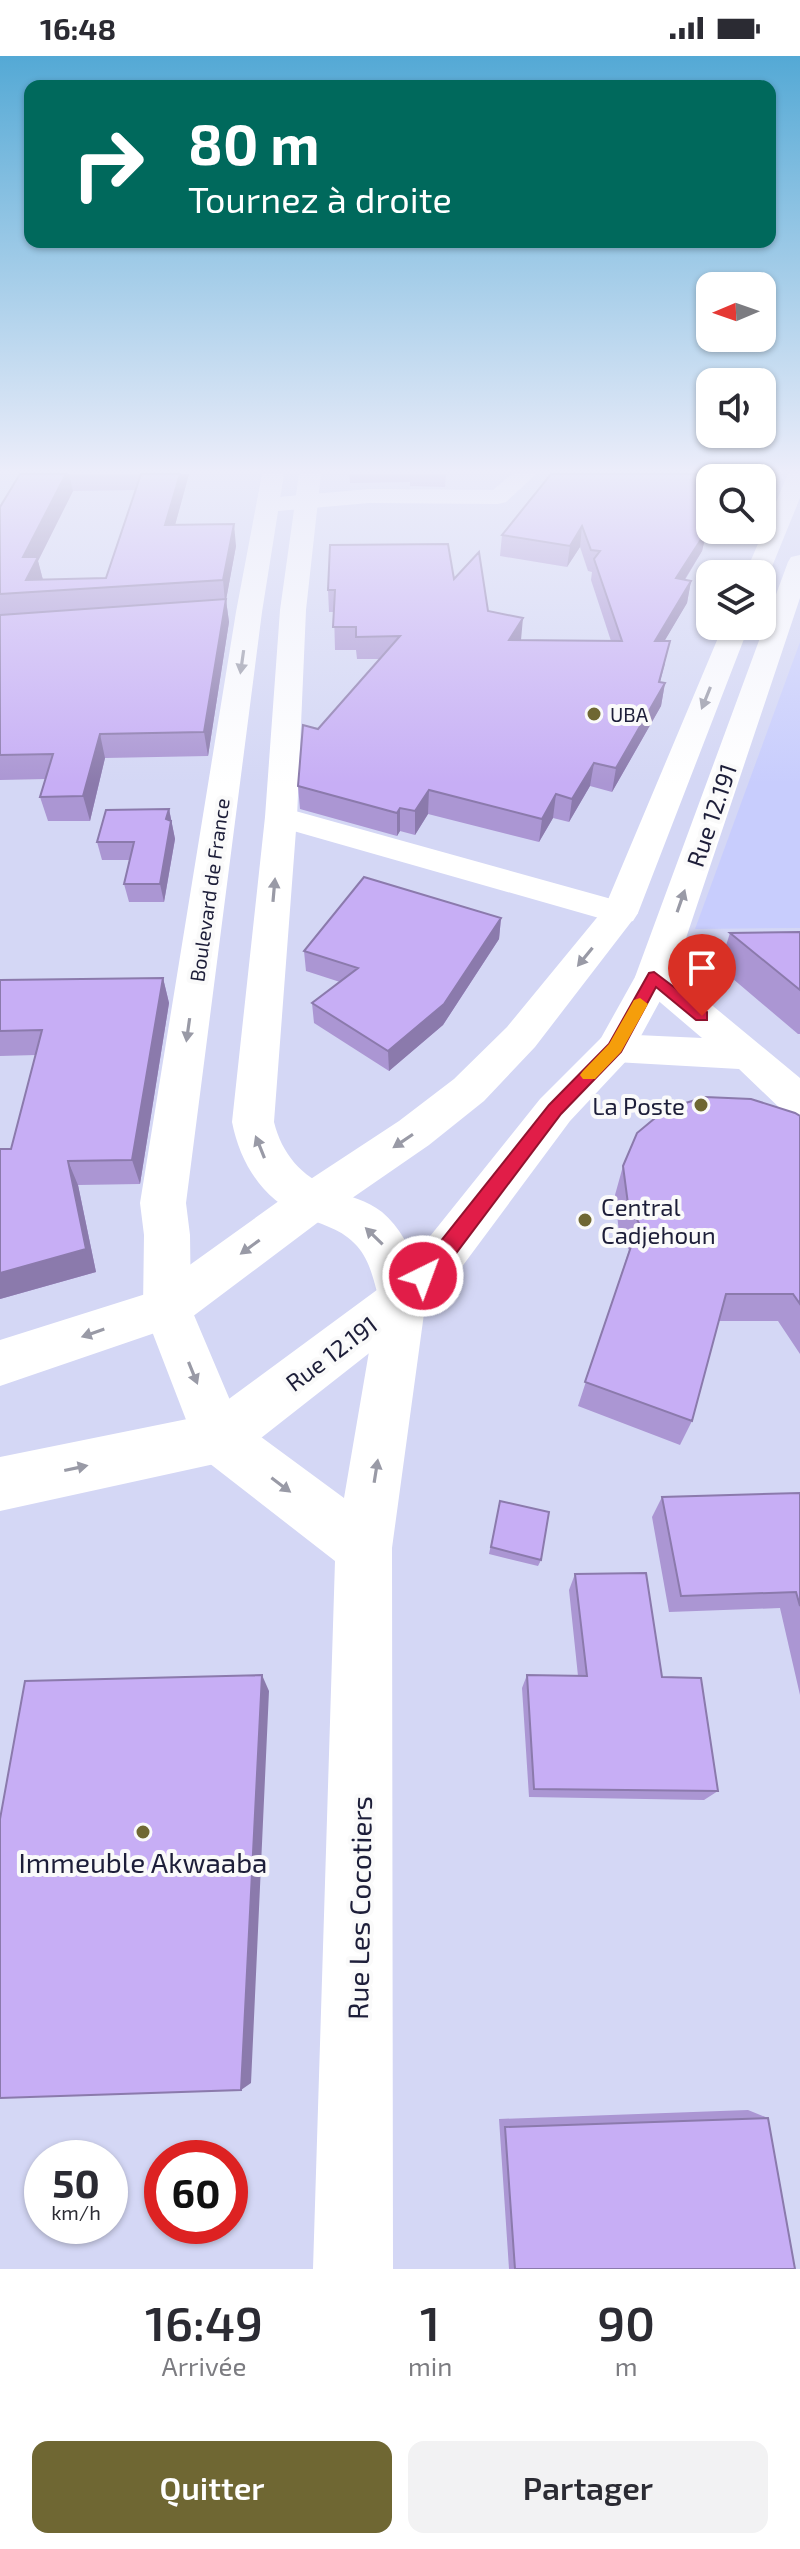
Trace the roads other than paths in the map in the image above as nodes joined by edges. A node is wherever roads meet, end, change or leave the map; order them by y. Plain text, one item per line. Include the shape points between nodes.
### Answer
1 (244, 577) edge
2 (297, 577) edge
3 (795, 577) edge
4 (730, 640) edge
5 (281, 817) junction
6 (620, 913) junction
7 (654, 977) junction
8 (615, 1048) junction
9 (749, 1055) junction
10 (800, 1102) edge
11 (313, 1201) junction
12 (402, 1299) junction
13 (167, 1308) junction
14 (0, 1363) edge
15 (219, 1438) junction
16 (0, 1484) edge
17 (364, 1548) junction
18 (353, 2269) edge

1 -> 13 street, Boulevard de France via 234,613 163,1203
2 - 5 street
7 -> 3 street, Rue 12.191
4 -> 6 street, Rue 12.191
5 - 6 street
11 -> 5 street via 276,1174 258,1149 253,1122
6 -> 11 street, Rue 12.191 via 521,1037 469,1090
7 - 8 street, Rue 12.191
7 - 9 street
8 - 9 street
8 - 12 street, Rue 12.191 via 555,1110 444,1254
9 - 10 street
12 -> 11 street via 397,1269 382,1242 354,1217
11 -> 13 street, Rue 12.191
12 - 15 street, Rue 12.191
17 -> 12 street, Rue Les Cocotiers
13 -> 14 street
13 -> 15 street
16 -> 15 street, Rue 12.191
15 -> 17 street
17 - 18 street, Rue Les Cocotiers

